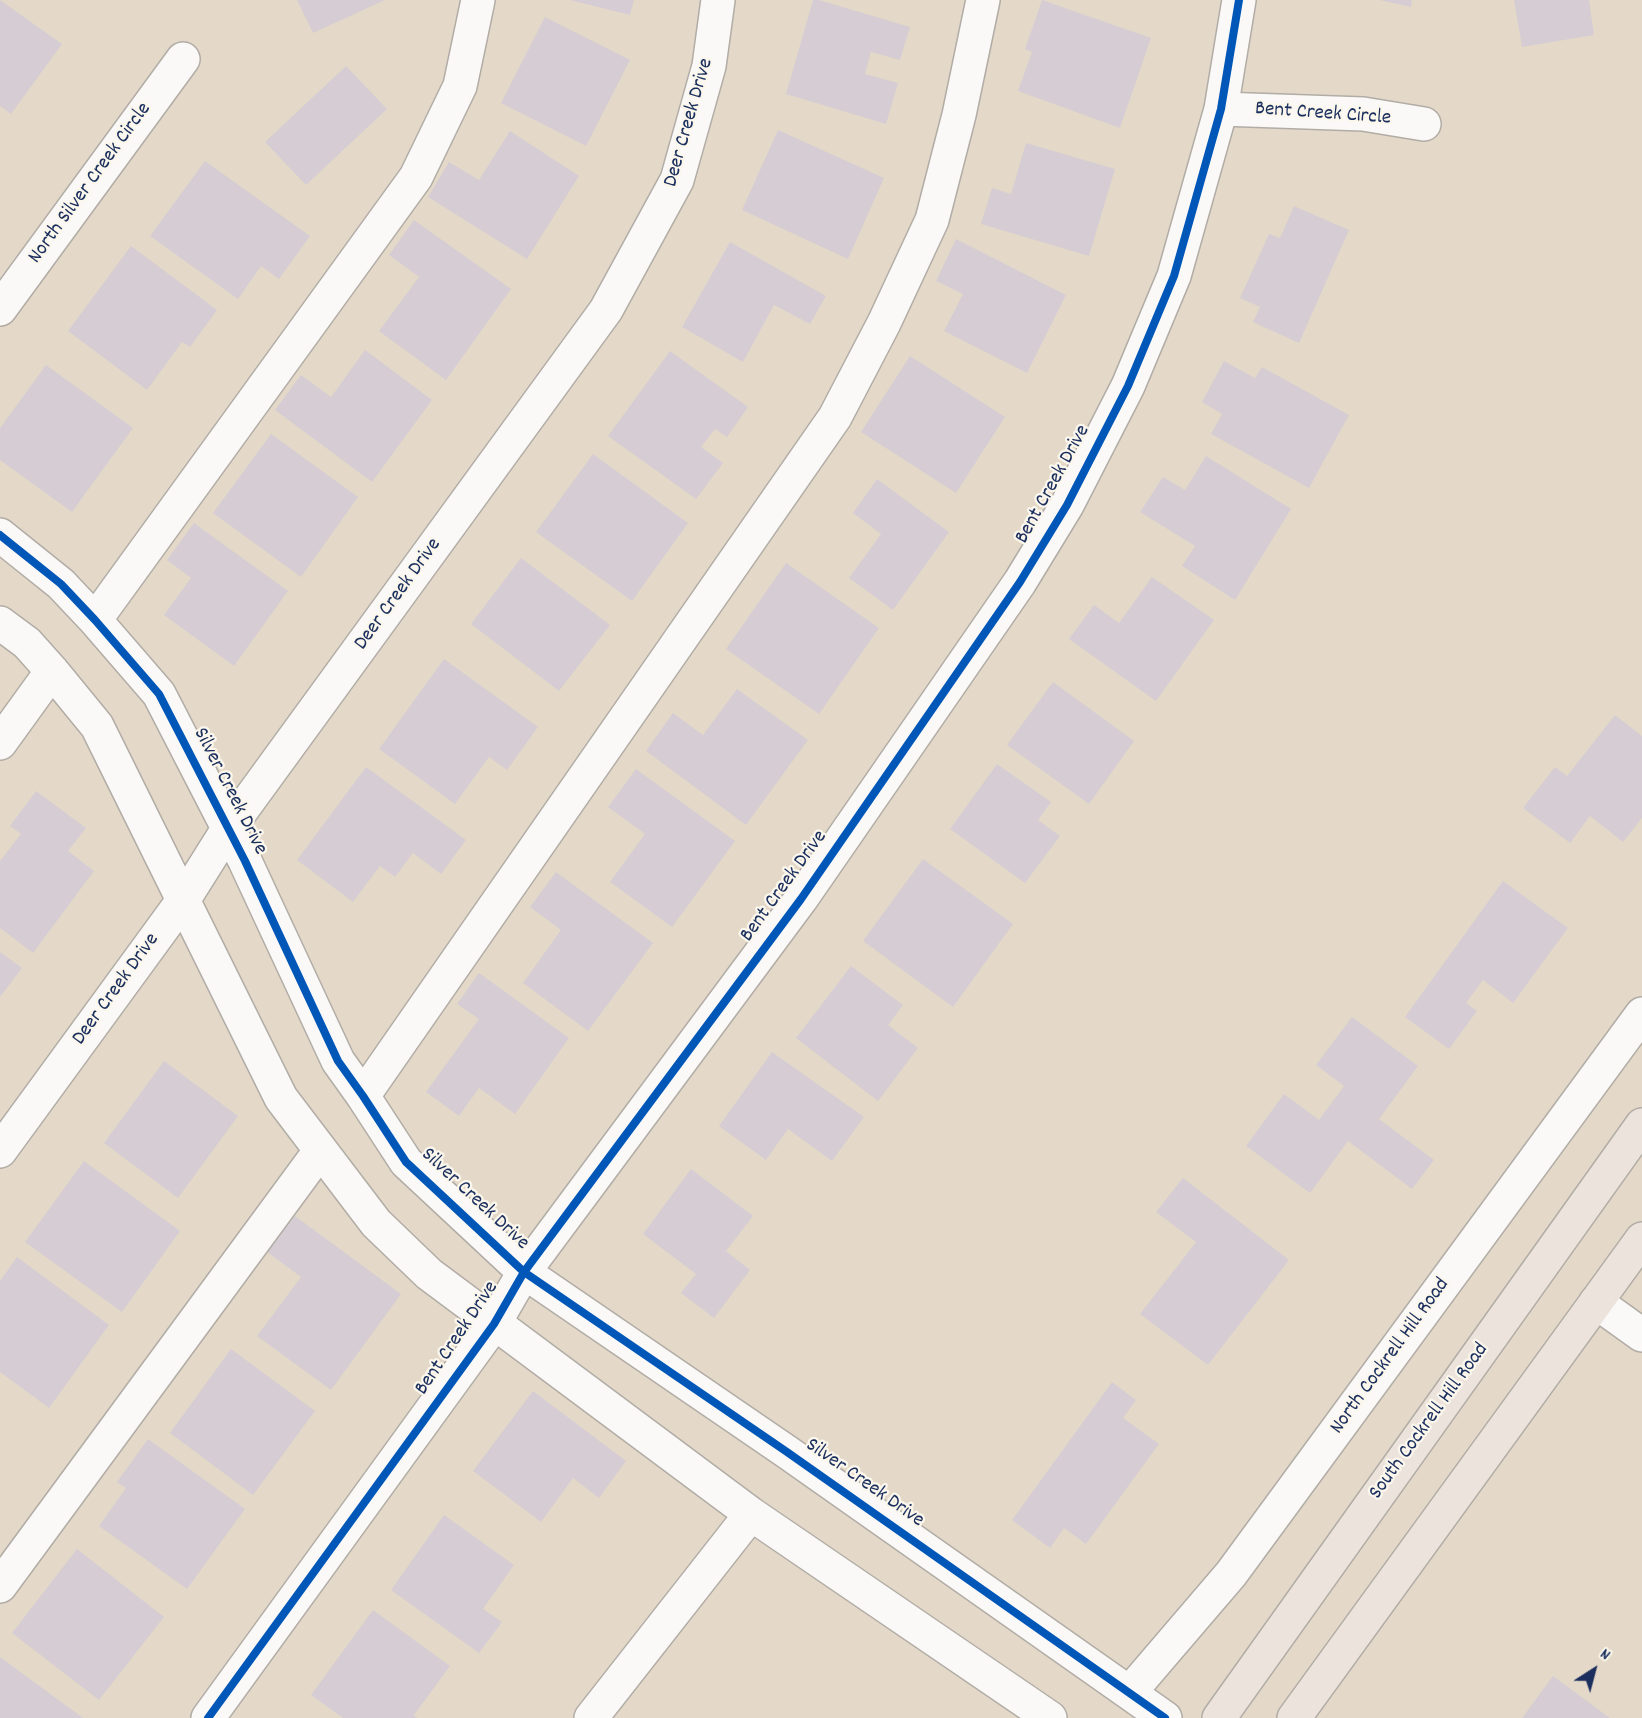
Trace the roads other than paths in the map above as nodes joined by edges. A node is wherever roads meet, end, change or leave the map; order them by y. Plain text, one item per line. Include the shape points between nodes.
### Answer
1 (478, 0) edge
2 (718, 0) edge
3 (983, 0) edge
4 (1239, 0) edge
5 (183, 58) dead end
6 (1221, 109) junction
7 (1424, 124) dead end
8 (0, 309) edge
9 (0, 535) edge
10 (95, 620) junction
11 (0, 623) edge
12 (52, 671) junction
13 (0, 743) edge
14 (228, 829) junction
15 (184, 898) junction
16 (1641, 1016) edge
17 (363, 1096) junction
18 (1642, 1125) edge
19 (0, 1151) edge
20 (320, 1151) junction
21 (1642, 1239) edge
22 (524, 1272) junction
23 (1596, 1302) junction
24 (495, 1324) junction
25 (1642, 1335) edge
26 (752, 1514) junction
27 (0, 1586) edge
28 (1130, 1692) junction
29 (208, 1718) edge
30 (591, 1718) edge
31 (1050, 1718) edge
32 (1165, 1718) edge
33 (1219, 1718) edge
34 (1294, 1718) edge

1 - 10 street via 460,86 416,177
2 - 14 street, Deer Creek Drive via 709,66 677,180 606,310
3 - 17 street via 932,220 835,417
4 - 6 street, Bent Creek Drive
5 - 8 street, North Silver Creek Circle
6 - 7 street, Bent Creek Circle via 1363,114
6 - 22 street, Bent Creek Drive via 1174,276 1128,386 1067,505 1020,582 801,899
9 - 10 street, Silver Creek Drive via 61,584
10 - 14 street, Silver Creek Drive via 159,694
11 - 12 street via 27,643
12 - 13 street
12 - 15 street via 97,726
14 - 15 street, Deer Creek Drive
14 - 17 street, Silver Creek Drive via 338,1061
15 - 19 street, Deer Creek Drive
15 - 20 street via 281,1098
16 - 28 street, North Cockrell Hill Road via 1231,1574
17 - 22 street, Silver Creek Drive via 406,1162
18 - 33 main road, South Cockrell Hill Road
20 - 24 street via 376,1223 429,1274
20 - 27 street
21 - 23 main road
22 - 24 street, Bent Creek Drive
22 - 28 street, Silver Creek Drive
23 - 25 street
23 - 34 main road
24 - 26 street
24 - 29 street, Bent Creek Drive
26 - 30 street
26 - 31 street
28 - 32 street, Silver Creek Drive

